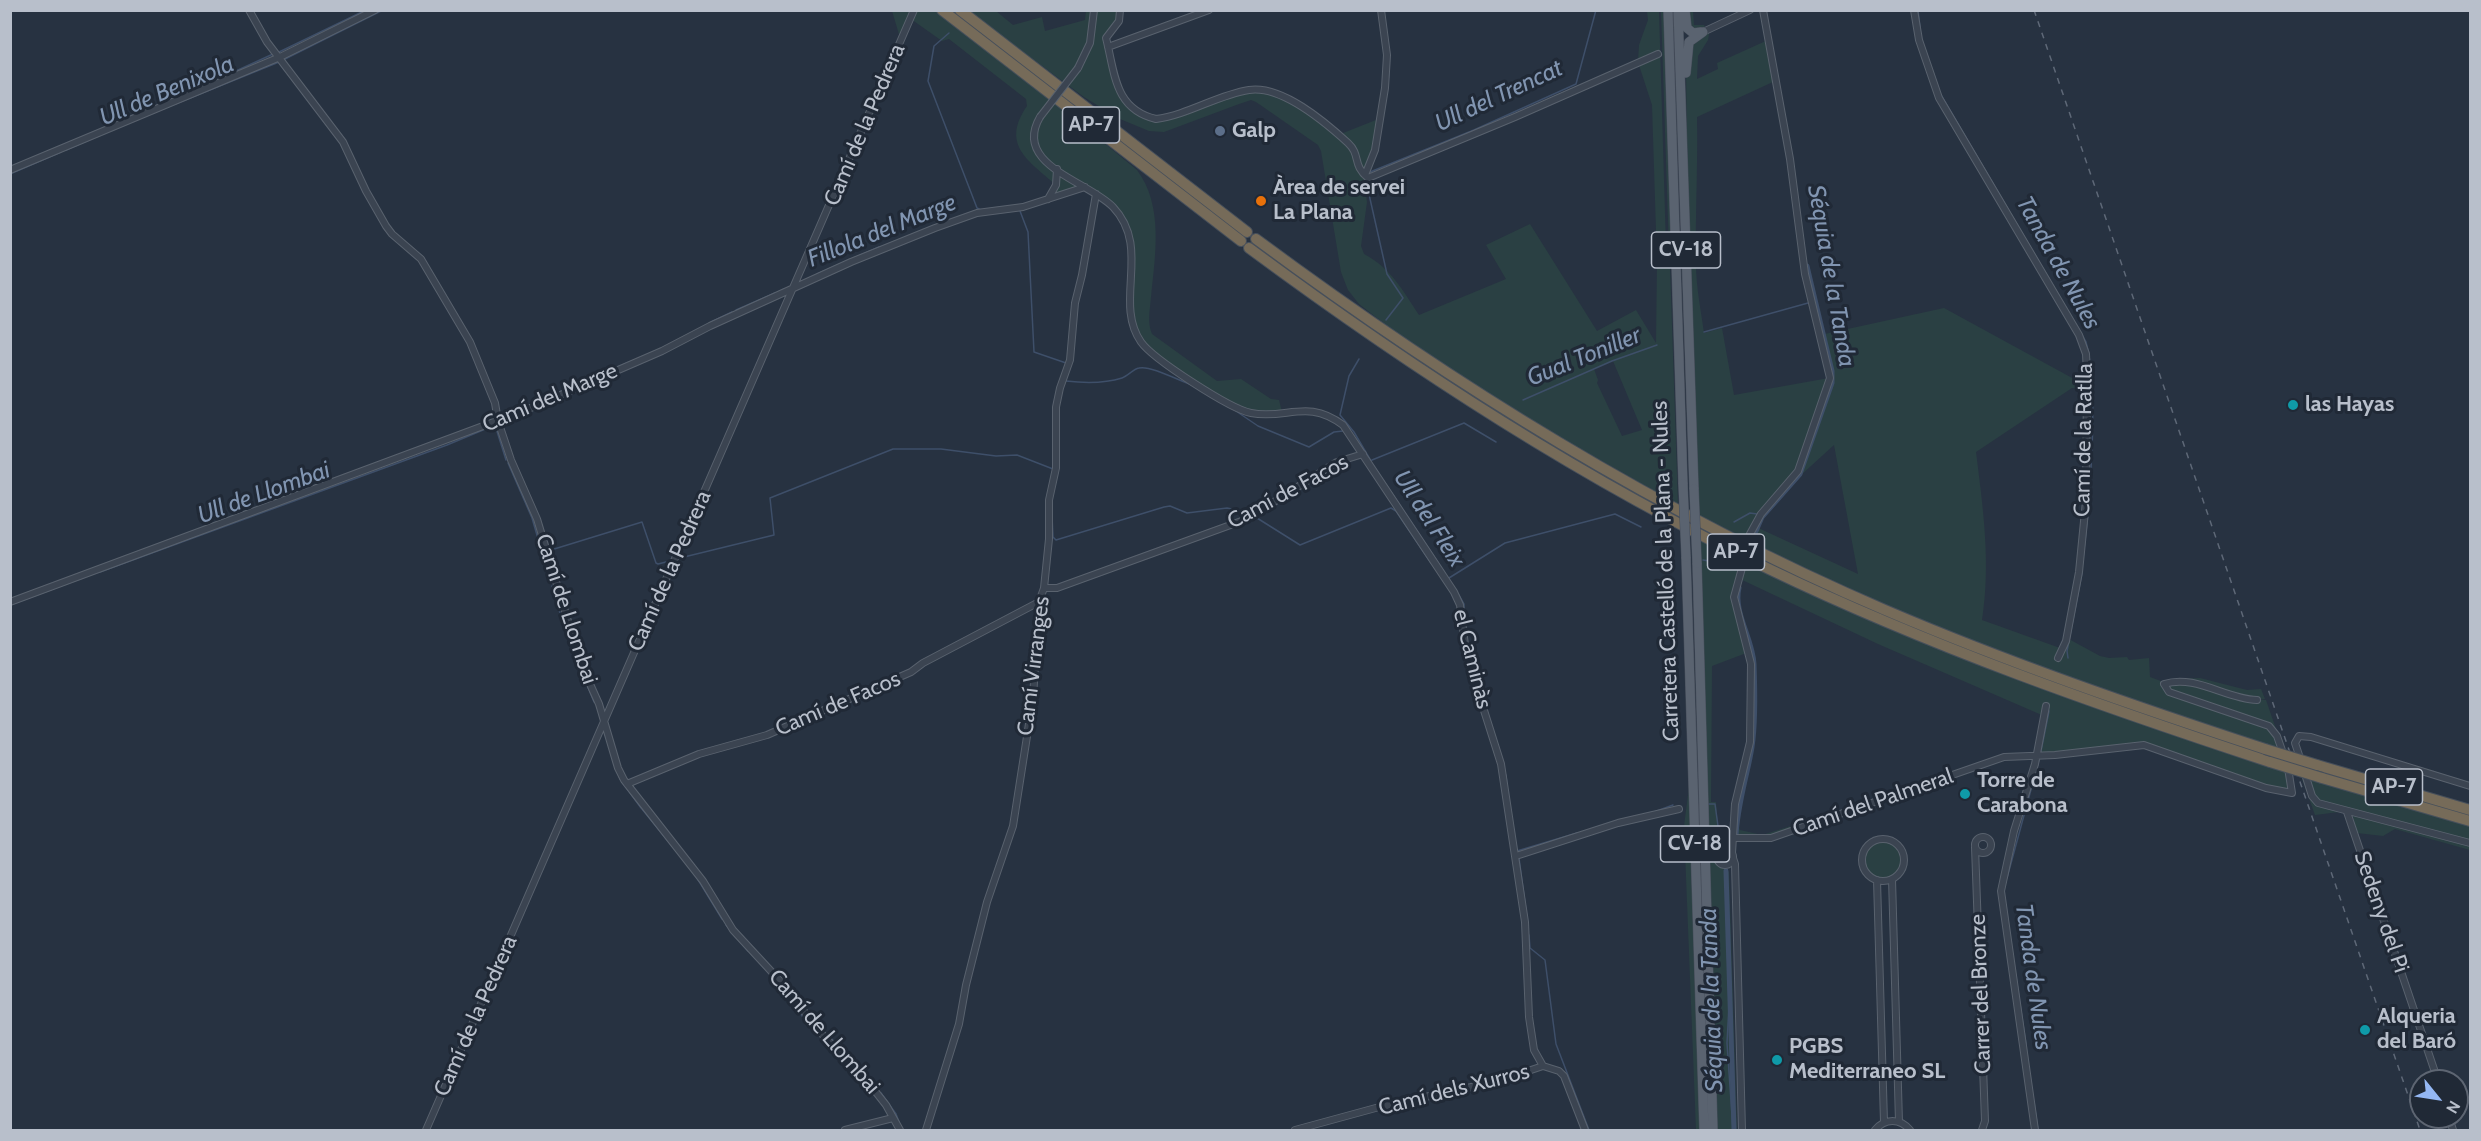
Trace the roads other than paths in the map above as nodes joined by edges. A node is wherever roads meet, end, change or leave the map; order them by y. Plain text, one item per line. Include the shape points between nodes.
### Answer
1 (249, 10) edge
2 (375, 10) edge
3 (914, 10) edge
4 (942, 10) edge
5 (960, 10) edge
6 (1094, 10) edge
7 (1120, 10) edge
8 (1209, 10) edge
9 (1381, 10) edge
10 (1668, 10) edge
11 (1678, 10) edge
12 (1685, 10) edge
13 (1750, 10) edge
14 (1762, 10) edge
15 (1914, 10) edge
16 (1703, 32) junction
17 (1108, 47) junction
18 (1658, 54) dead end
19 (277, 55) junction
20 (10, 170) edge
21 (1057, 170) junction
22 (1365, 175) junction
23 (1085, 187) junction
24 (1096, 195) junction
25 (1048, 199) junction
26 (1684, 200) junction
27 (1248, 240) junction
28 (794, 288) junction
29 (498, 421) junction
30 (1363, 454) junction
31 (1750, 534) dead end
32 (1742, 568) dead end
33 (1044, 588) junction
34 (10, 602) edge
35 (1039, 602) junction
36 (2058, 658) dead end
37 (2258, 700) dead end
38 (2046, 706) dead end
39 (604, 721) junction
40 (2037, 755) junction
41 (627, 784) junction
42 (2470, 786) edge
43 (1679, 809) dead end
44 (2470, 810) edge
45 (2347, 812) junction
46 (2470, 821) edge
47 (1735, 838) junction
48 (2470, 843) edge
49 (1975, 847) junction
50 (1724, 849) junction
51 (1984, 853) junction
52 (1516, 856) junction
53 (1732, 856) junction
54 (1727, 864) junction
55 (1977, 867) junction
56 (1735, 878) junction
57 (1892, 879) junction
58 (1877, 880) junction
59 (1543, 1066) junction
60 (2434, 1069) edge
61 (894, 1118) junction
62 (1985, 1120) junction
63 (1884, 1122) junction
64 (1899, 1122) junction
65 (1982, 1130) edge
66 (1989, 1130) edge
67 (426, 1131) edge
68 (845, 1131) edge
69 (900, 1131) edge
70 (926, 1131) edge
71 (1294, 1131) edge
72 (1585, 1131) edge
73 (1704, 1131) edge
74 (1713, 1131) edge
75 (1742, 1131) edge
76 (1875, 1131) edge
77 (1910, 1131) edge
78 (2035, 1131) edge

1 - 19 street, Camí de Llombai
2 - 19 street
3 - 28 street, Camí de la Pedrera
4 - 27 highway, AP-7
5 - 27 highway, AP-7
6 - 21 street, el Caminàs, bridge via 1090,43 1078,68 1034,127 1032,137 1038,154
7 - 17 street via 1119,21 1106,38
8 - 17 street
9 - 22 street via 1388,55 1385,88 1375,150
10 - 73 main road, Carretera Castelló de la Plana - Nules / CV-18, bridge
11 - 26 main road, Carretera Castelló de la Plana - Nules / CV-18
12 - 16 main road via 1687,28
13 - 16 street
14 - 31 street via 1790,159 1805,274 1830,378 1798,471 1761,514
15 - 36 street, Camí de la Ratlla via 1918,40 1939,98 2079,335 2086,354 2088,455 2082,540 2066,642
16 - 26 main road, CV-18 via 1689,42 1686,52
17 - 22 street via 1121,97 1149,118 1166,118 1251,90 1280,94 1351,146 1359,171
18 - 22 street via 1515,117
19 - 20 street
19 - 29 street, Camí de Llombai via 343,142 386,226 421,259 470,342 495,403
21 - 23 street, el Caminàs
21 - 25 street via 1056,184
23 - 24 street, el Caminàs
23 - 25 street, Camí del Marge
24 - 30 street, el Caminàs via 1112,207 1127,230 1133,263 1132,319 1141,343 1183,375 1243,411 1270,414 1301,410 1335,419
24 - 33 street, Camí Virranges via 1075,303 1070,360 1056,406 1056,468 1049,500
25 - 28 street, Camí del Marge via 977,213
26 - 74 main road, Carretera Castelló de la Plana - Nules / CV-18, bridge
27 - 44 highway, AP-7, bridge via 1555,442 1716,530 1884,609 2160,714
27 - 46 highway, AP-7, bridge via 1345,318 1462,397 1549,451 1770,570 1937,643 2157,725
28 - 29 street, Camí del Marge via 662,351
28 - 39 street, Camí de la Pedrera
29 - 34 street, Camí del Marge
29 - 39 street, Camí de Llombai via 510,460 537,519 581,664
30 - 33 street, Camí de Facos via 1337,462 1247,519 1057,588
30 - 52 street, el Caminàs via 1460,605 1469,663 1501,764
32 - 47 street via 1734,597 1751,664 1750,742 1733,822
33 - 35 street, Camí Virranges
35 - 41 street, Camí de Facos via 911,672 767,735 699,754
35 - 70 street, Camí Virranges via 1033,698 1013,826 987,902 959,1024
37 - 40 street, Camí del Palmeral via 2241,700 2193,683 2164,684 2169,692 2273,730 2290,775 2292,794 2144,745
38 - 40 street
39 - 41 street, Camí de Llombai
39 - 67 street, Camí de la Pedrera
40 - 47 street, Camí del Palmeral via 2004,757 1771,838
40 - 78 street via 2001,891
41 - 61 street, Camí de Llombai via 703,881 733,930 871,1086
42 - 45 street via 2299,736 2295,743 2312,796 2318,804
43 - 52 street via 1618,823
45 - 48 street
45 - 60 street, Sedeny del Pi
47 - 50 street
47 - 53 street
49 - 51 street
49 - 51 street via 1978,838 1988,837 1992,847
49 - 55 street, Carrer del Bronze
50 - 53 street
50 - 54 street via 1718,859
51 - 55 street, Carrer del Bronze
52 - 59 street, el Caminàs via 1525,922 1529,1017 1534,1050
53 - 54 street
53 - 56 street
54 - 56 street
55 - 62 street, Carrer del Bronze
56 - 75 street
57 - 58 street
57 - 58 street via 1902,869 1903,856 1896,844 1883,839 1871,844 1863,854 1864,867
57 - 64 street
58 - 63 street
59 - 71 street, Camí dels Xurros via 1495,1082 1383,1106
59 - 72 street via 1564,1076
61 - 68 street
61 - 69 street, Camí de Llombai
62 - 65 street, Carrer del Bronze
62 - 66 street, Carrer del Bronze
63 - 64 street
63 - 76 street
64 - 77 street
65 - 66 street

